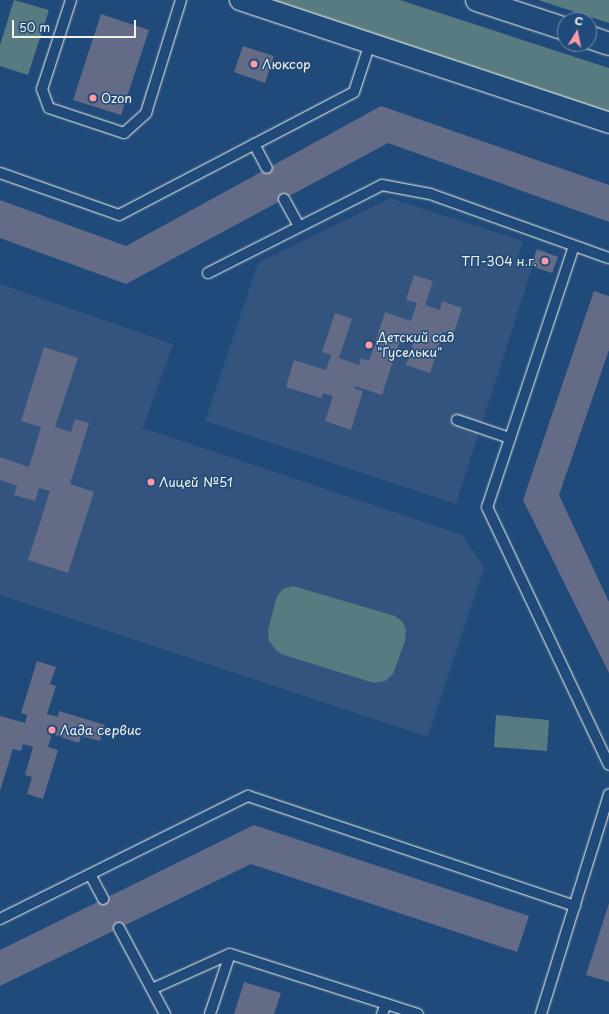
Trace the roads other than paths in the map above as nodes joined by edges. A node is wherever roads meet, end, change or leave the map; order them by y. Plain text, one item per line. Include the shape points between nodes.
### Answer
1 (71, 0) edge
2 (181, 0) edge
3 (240, 0) edge
4 (477, 0) edge
5 (557, 26) edge
6 (597, 40) edge
7 (370, 43) junction
8 (609, 44) edge
9 (609, 123) edge
10 (254, 144) junction
11 (267, 168) dead end
12 (0, 173) edge
13 (284, 199) dead end
14 (299, 226) junction
15 (574, 246) junction
16 (609, 258) edge
17 (208, 273) dead end
18 (457, 420) dead end
19 (510, 438) junction
20 (609, 765) edge
21 (609, 794) edge
22 (91, 876) junction
23 (103, 899) dead end
24 (574, 906) junction
25 (0, 919) edge
26 (119, 928) dead end
27 (230, 954) junction
28 (152, 989) junction
29 (386, 1004) junction
30 (165, 1014) edge
31 (210, 1014) edge
32 (382, 1014) edge
33 (418, 1014) edge
34 (541, 1014) edge

1 - 2 lane via 42,89 49,108 124,133 146,114
3 - 7 street
4 - 5 main road
6 - 8 main road
7 - 9 street
7 - 10 lane via 354,92
10 - 11 lane
10 - 12 lane via 119,215
13 - 14 lane
14 - 15 lane via 382,185 430,194
14 - 17 lane
15 - 16 lane
15 - 19 lane
18 - 19 lane
19 - 20 lane via 487,507
21 - 24 lane
22 - 23 lane
22 - 24 lane via 248,796
22 - 25 lane
24 - 34 lane
26 - 28 lane
27 - 28 lane
27 - 29 lane
27 - 31 lane
28 - 30 lane
29 - 32 lane
29 - 33 lane

